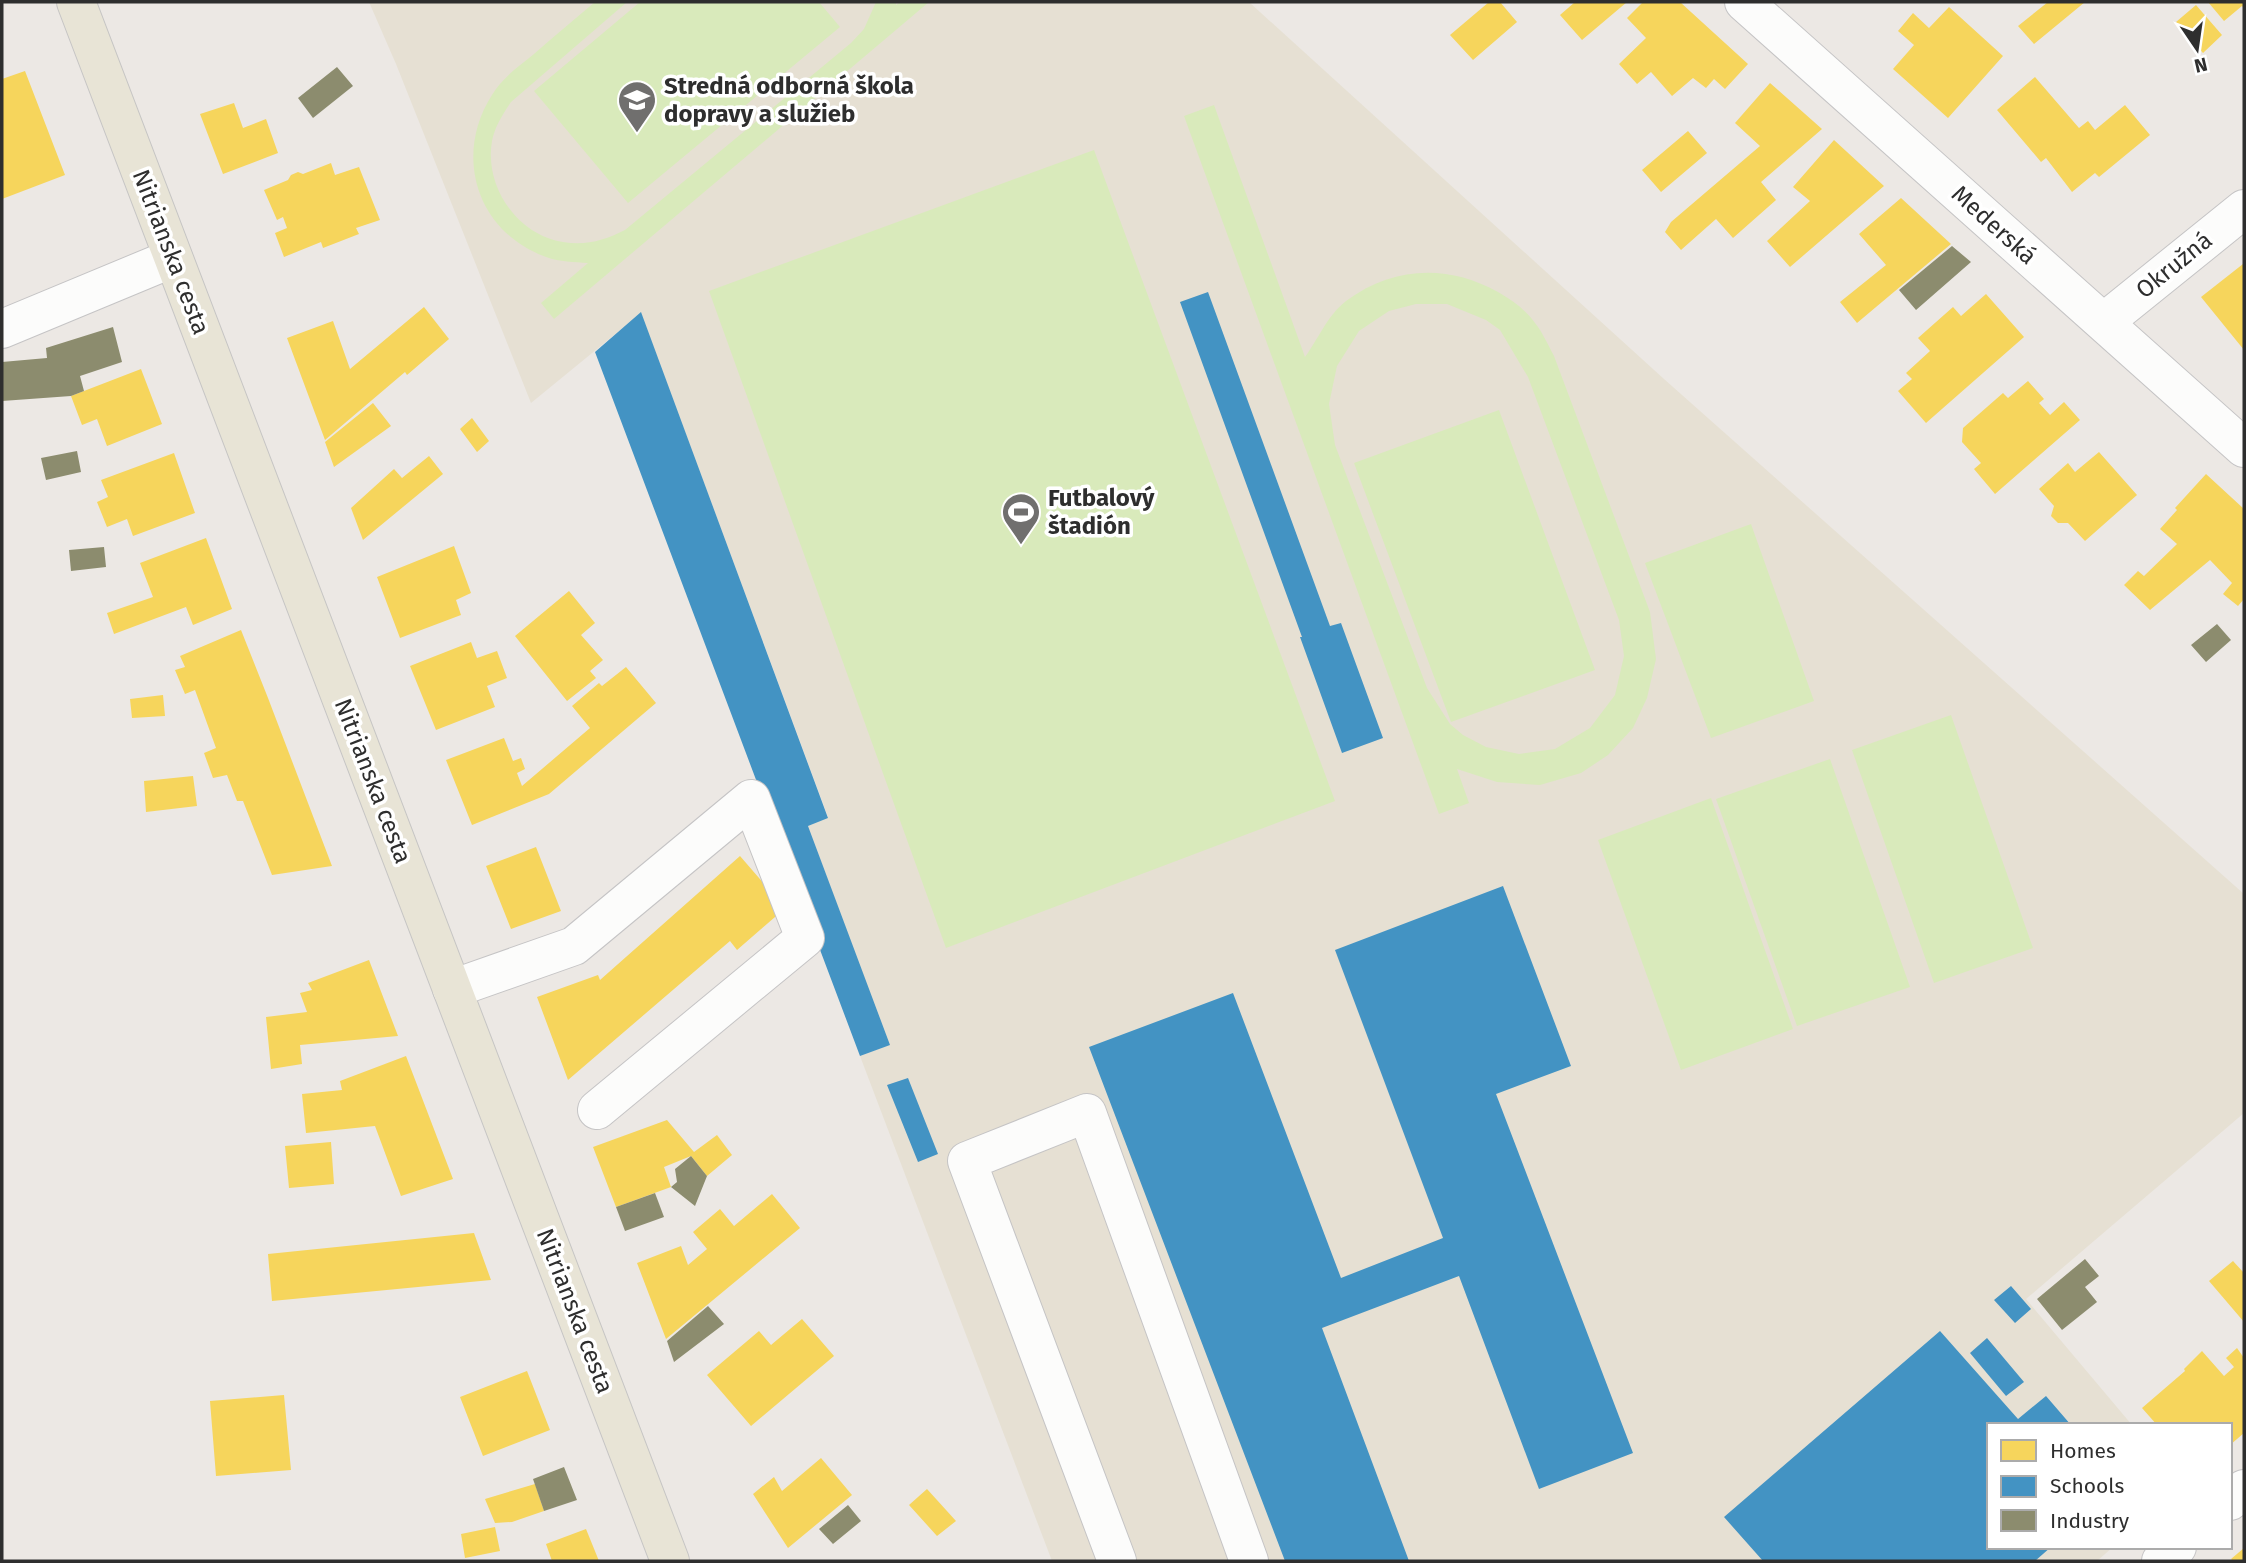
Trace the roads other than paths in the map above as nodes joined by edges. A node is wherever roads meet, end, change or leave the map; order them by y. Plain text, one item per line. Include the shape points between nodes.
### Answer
1 (76, 2) edge
2 (1744, 2) edge
3 (2244, 209) edge
4 (173, 258) junction
5 (2104, 322) junction
6 (2, 329) edge
7 (2244, 448) edge
8 (452, 989) junction
9 (597, 1110) dead end
10 (2175, 1549) edge
11 (670, 1561) edge
12 (1117, 1561) edge
13 (1249, 1561) edge
14 (2161, 1561) edge

1 - 4 main road, Nitrianska cesta
2 - 5 street, Mederská
3 - 5 street, Okružná
4 - 6 street
4 - 8 main road, Nitrianska cesta
5 - 7 street, Mederská
8 - 9 street via 574,946 751,800 805,938
8 - 11 main road, Nitrianska cesta
10 - 14 street
12 - 13 street via 967,1161 1087,1113

